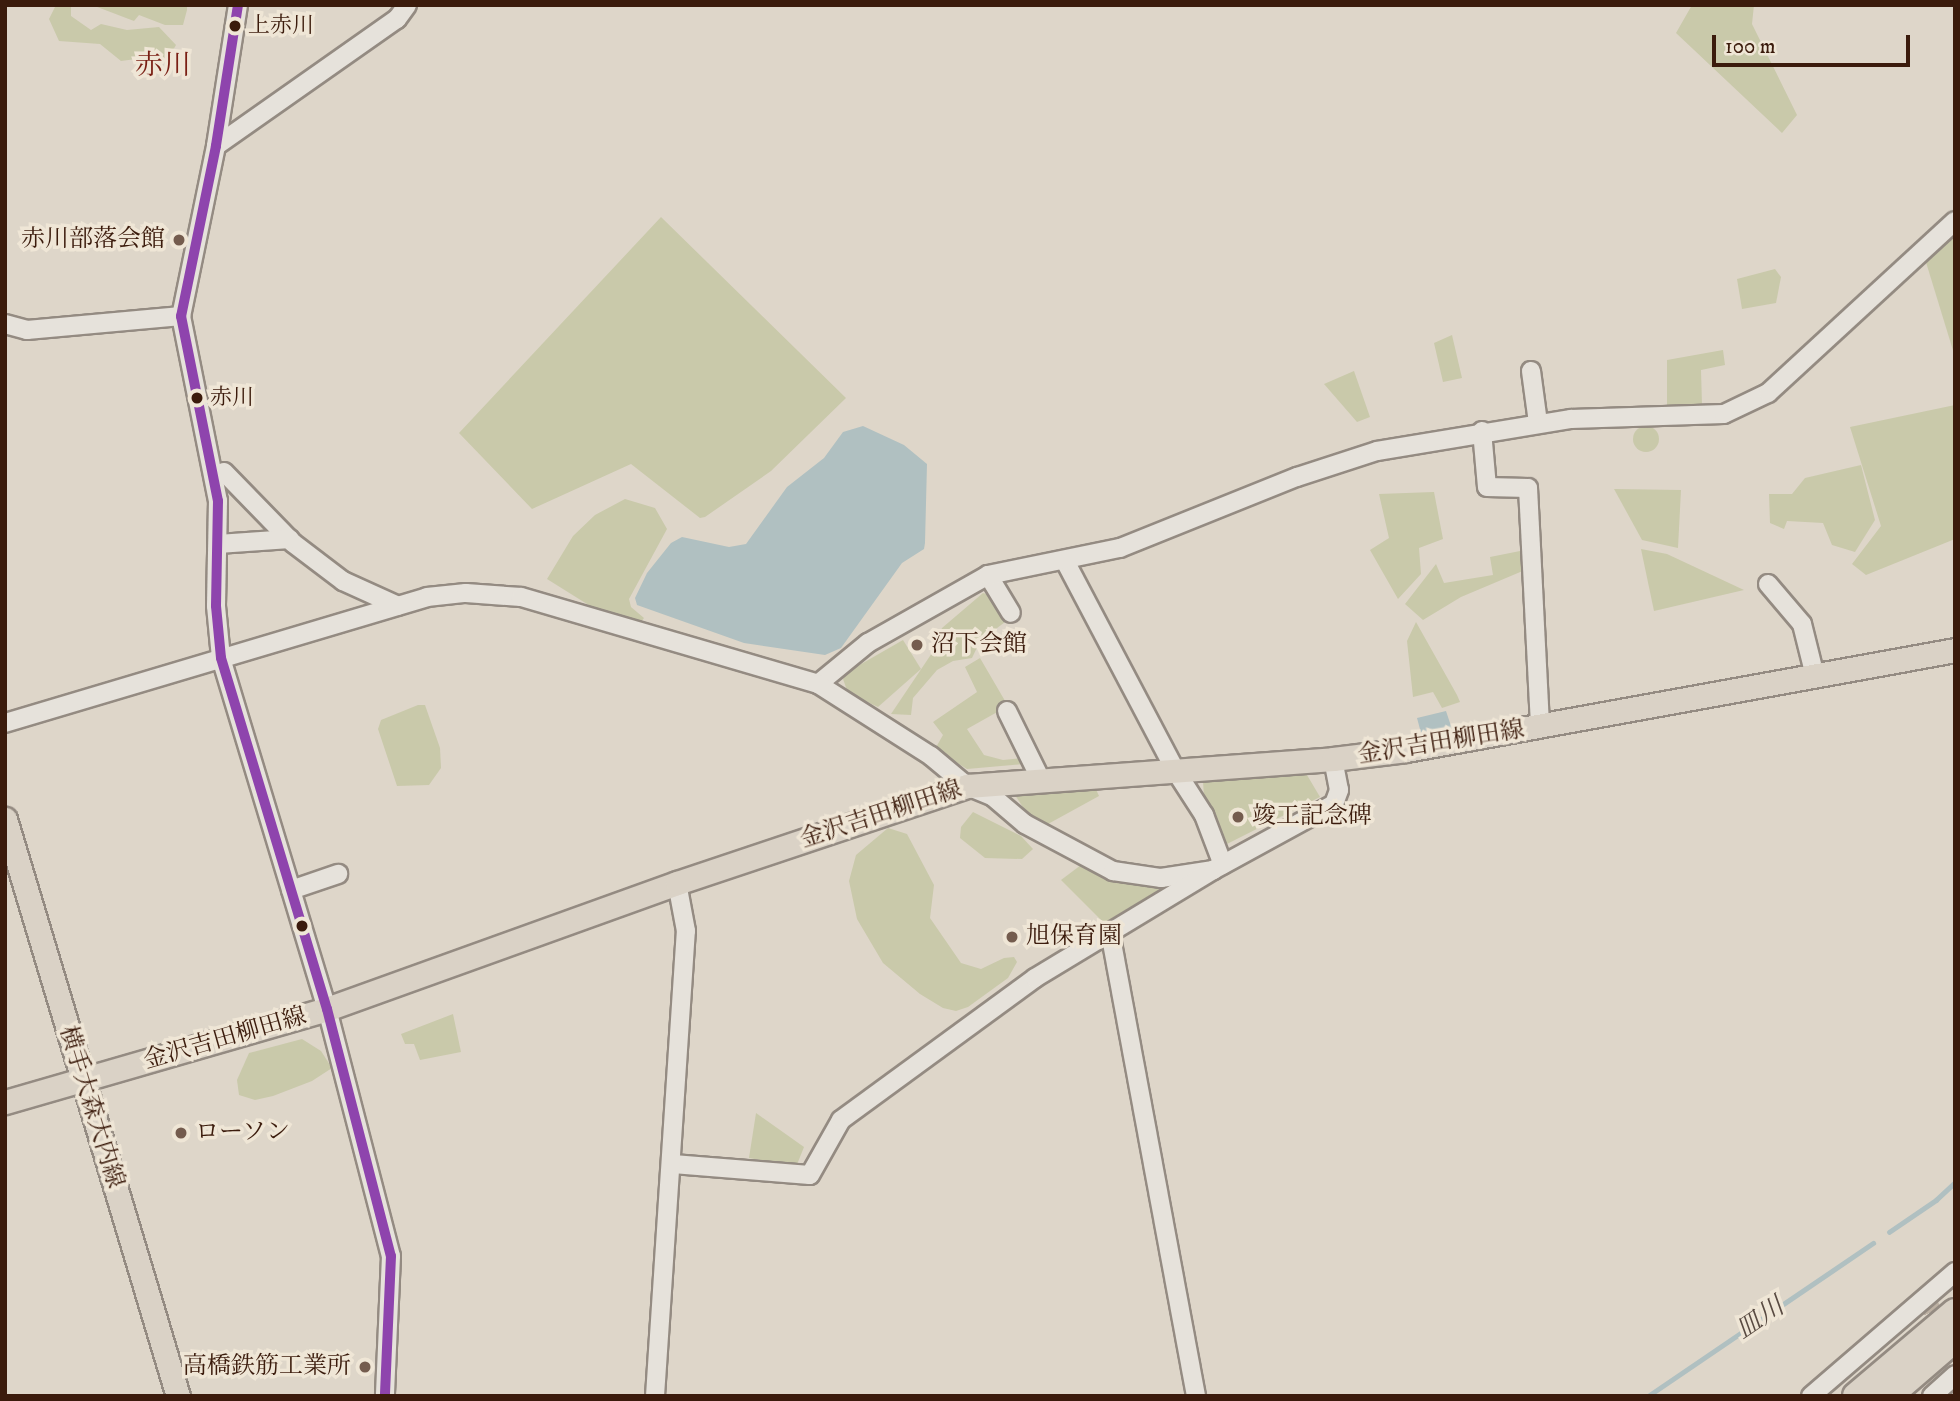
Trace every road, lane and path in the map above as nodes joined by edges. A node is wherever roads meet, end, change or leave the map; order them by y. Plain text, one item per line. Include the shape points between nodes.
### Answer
1 (238, 5) edge
2 (407, 5) edge
3 (216, 146) junction
4 (1955, 221) edge
5 (181, 316) junction
6 (5, 324) edge
7 (1531, 371) dead end
8 (1538, 423) junction
9 (1482, 431) junction
10 (215, 475) junction
11 (290, 540) junction
12 (218, 544) junction
13 (1065, 561) junction
14 (988, 575) junction
15 (1768, 584) dead end
16 (398, 606) junction
17 (1011, 613) dead end
18 (1955, 650) edge
19 (221, 658) junction
20 (1815, 676) junction
21 (818, 684) junction
22 (1007, 712) dead end
23 (5, 723) edge
24 (1540, 727) junction
25 (1332, 759) junction
26 (1175, 770) junction
27 (1041, 780) junction
28 (967, 786) junction
29 (5, 819) edge
30 (1218, 867) junction
31 (338, 874) dead end
32 (677, 883) junction
33 (291, 890) junction
34 (1110, 932) junction
35 (327, 1009) junction
36 (82, 1080) junction
37 (5, 1102) edge
38 (673, 1164) junction
39 (1955, 1272) edge
40 (1955, 1312) edge
41 (1955, 1339) edge
42 (1955, 1375) edge
43 (178, 1396) edge
44 (385, 1396) edge
45 (655, 1396) edge
46 (1196, 1396) edge
47 (1811, 1396) edge
48 (1856, 1396) edge
49 (1889, 1396) edge
50 (1933, 1396) edge

1 - 3 street
2 - 3 street via 397,19
3 - 5 street
4 - 8 street via 1768,393 1724,414
5 - 6 street via 27,330
5 - 10 street
7 - 8 street
8 - 9 street
9 - 13 street via 1377,451 1288,480 1157,536
9 - 24 street via 1487,487 1528,488
10 - 11 street via 224,472
10 - 12 street
11 - 12 street
11 - 16 street via 343,581
12 - 19 street via 216,606
13 - 14 street
13 - 26 street
14 - 17 street
14 - 21 street via 868,643
15 - 20 street via 1802,624
16 - 19 street
16 - 21 street via 466,593 521,597
18 - 20 main road, 金沢吉田柳田線
19 - 23 street
19 - 33 street
20 - 24 main road, 金沢吉田柳田線
21 - 28 street via 931,756
22 - 27 street
24 - 25 main road, 金沢吉田柳田線
25 - 26 main road, 金沢吉田柳田線
25 - 30 street via 1339,790 1334,804
26 - 27 main road, 金沢吉田柳田線
26 - 30 street via 1204,815
27 - 28 main road, 金沢吉田柳田線
28 - 30 street via 992,796 1025,824 1113,872 1161,878
28 - 32 main road, 金沢吉田柳田線
29 - 36 main road, 横手大森大内線
30 - 34 street
31 - 33 street
32 - 35 main road, 金沢吉田柳田線
32 - 38 street via 686,931
33 - 35 street
34 - 38 street via 1035,978 841,1120 810,1175
34 - 46 street
35 - 36 main road, 金沢吉田柳田線
35 - 44 street via 391,1255
36 - 37 main road, 金沢吉田柳田線
36 - 43 main road, 横手大森大内線
38 - 45 street
39 - 47 street
40 - 48 highway
41 - 49 highway
42 - 50 street

